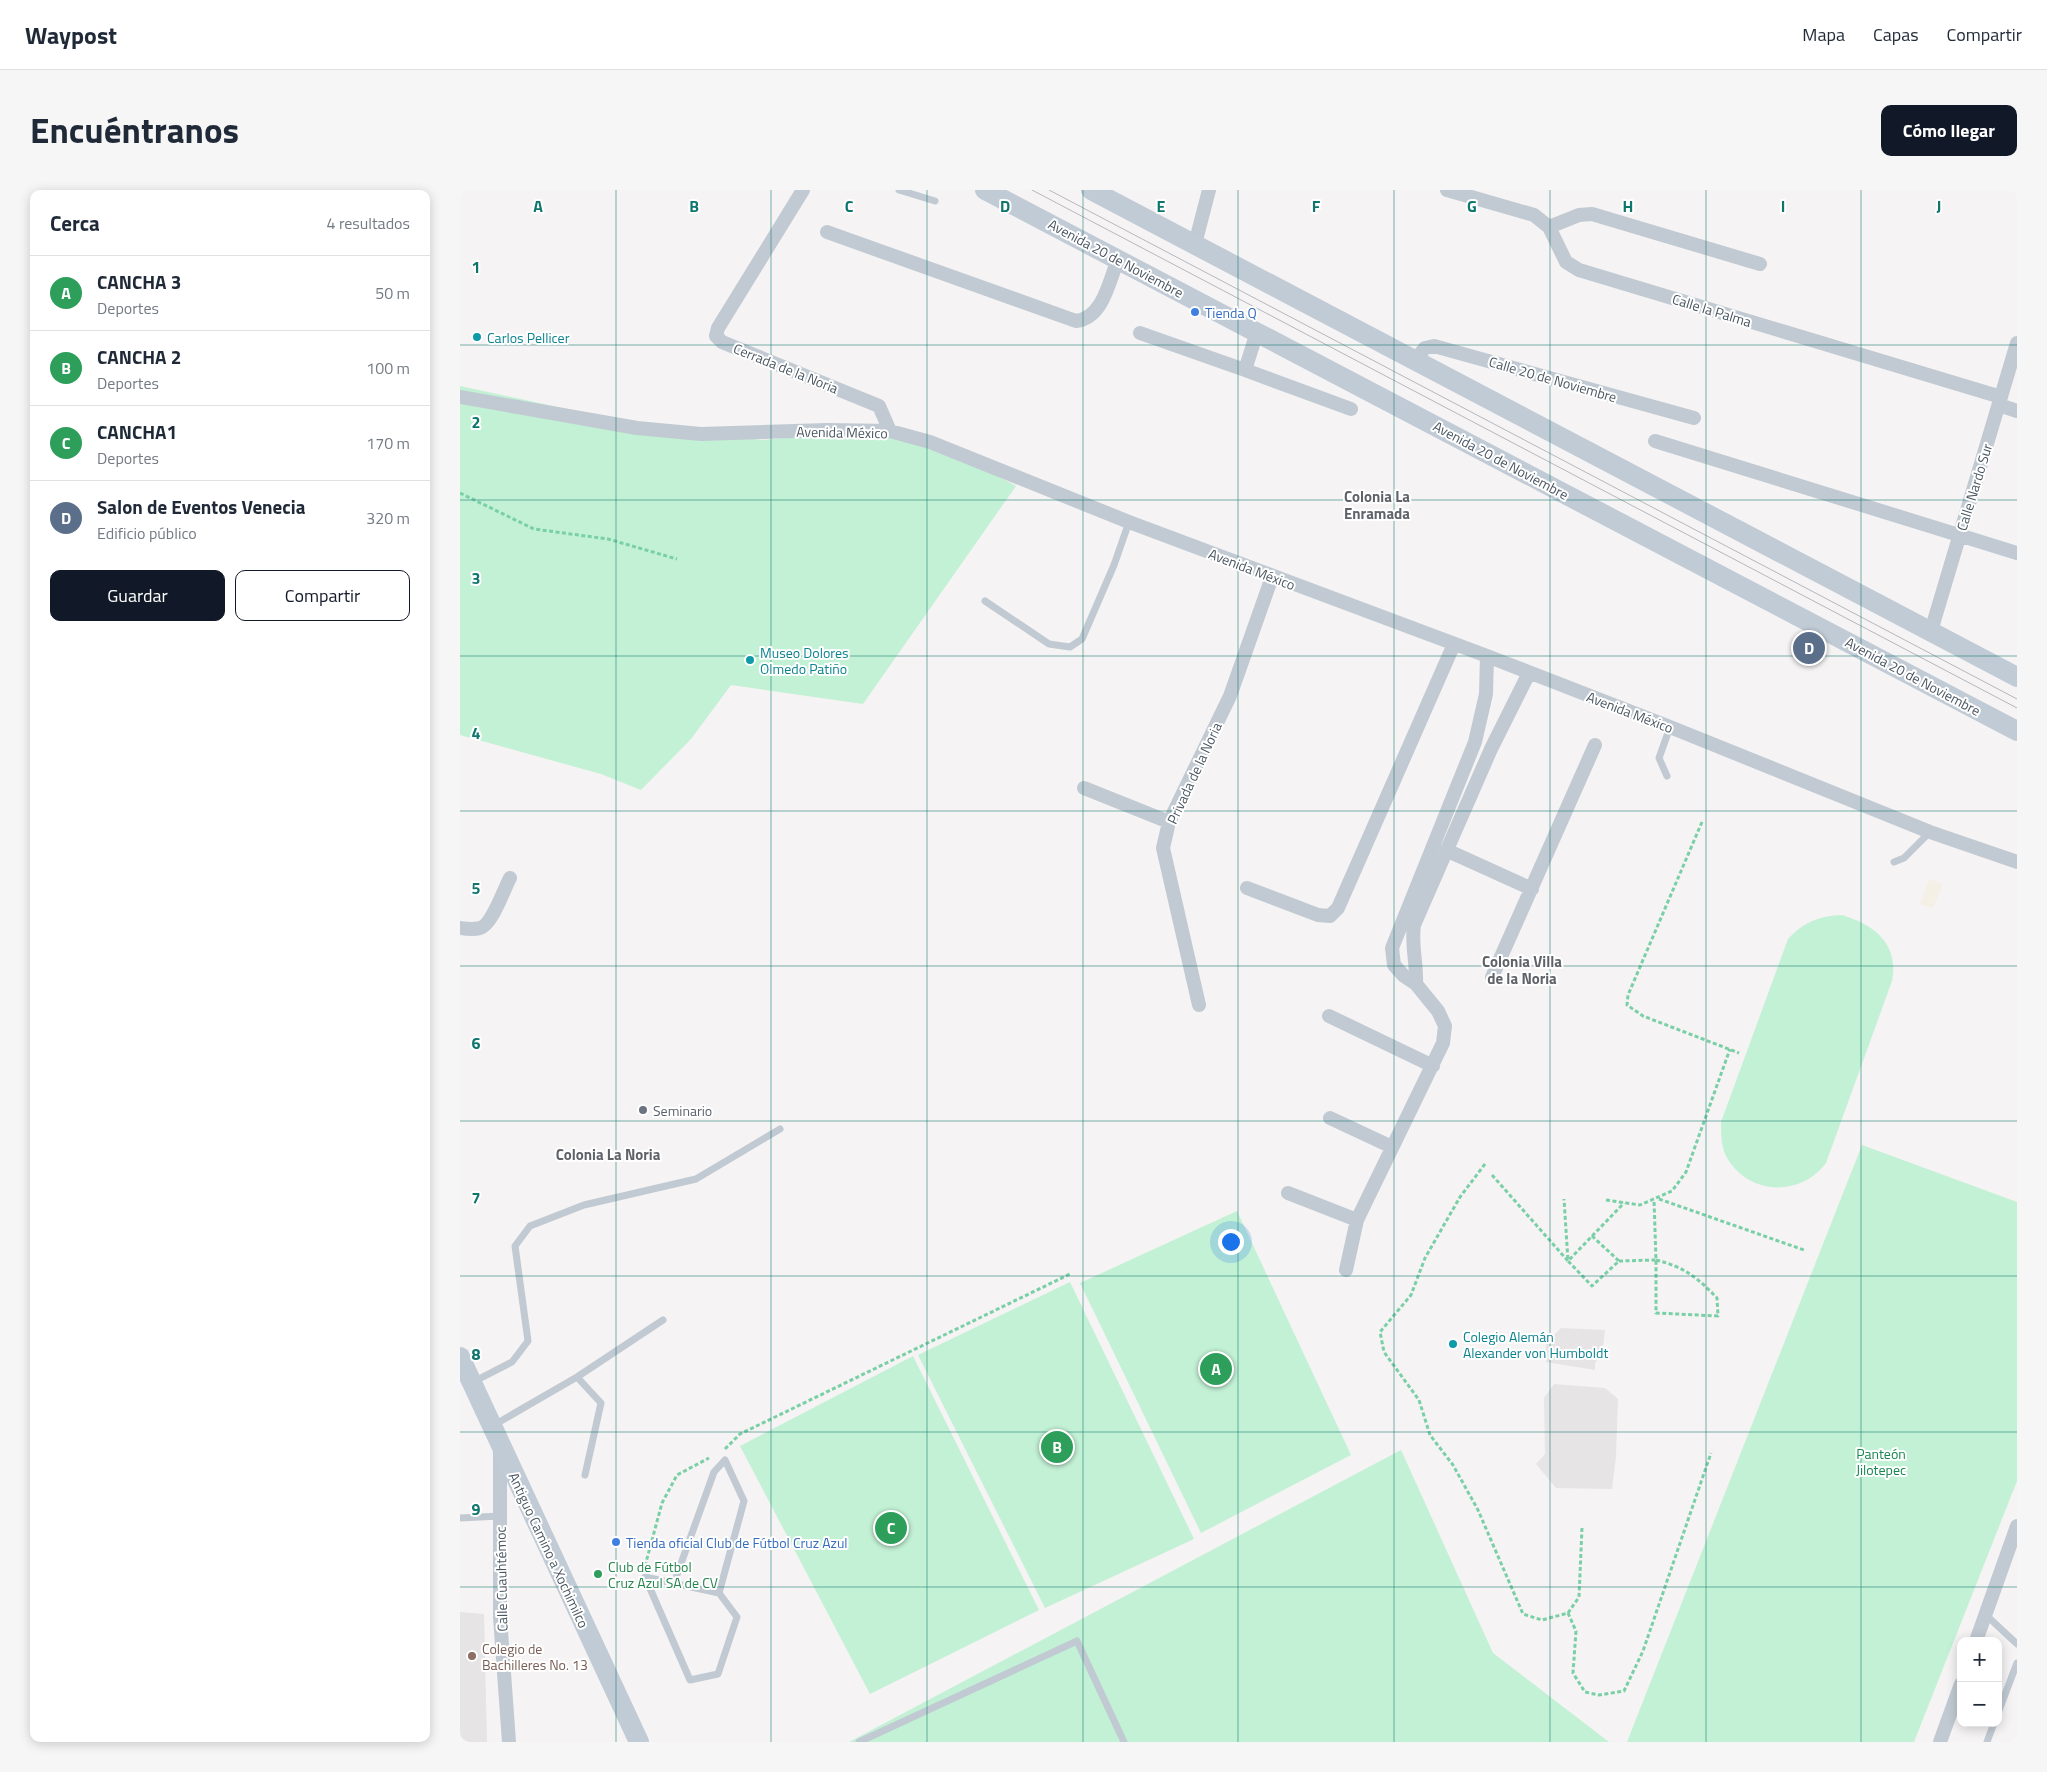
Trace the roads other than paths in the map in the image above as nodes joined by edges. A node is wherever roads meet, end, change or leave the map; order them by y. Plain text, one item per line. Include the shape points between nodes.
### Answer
1 (803, 190) edge
2 (899, 190) edge
3 (984, 190) edge
4 (1091, 190) edge
5 (1209, 190) edge
6 (1448, 190) edge
7 (935, 202) dead end
8 (1549, 227) junction
9 (827, 232) dead end
10 (1195, 244) junction
11 (1118, 260) junction
12 (1760, 264) dead end
13 (1257, 332) junction
14 (1140, 333) dead end
15 (2017, 343) edge
16 (1416, 359) junction
17 (1244, 370) junction
18 (460, 397) edge
19 (2000, 401) junction
20 (1351, 409) dead end
21 (2017, 411) edge
22 (1694, 418) dead end
23 (890, 431) junction
24 (1655, 441) dead end
25 (1130, 522) junction
26 (1959, 536) junction
27 (2017, 552) edge
28 (1272, 577) junction
29 (985, 601) dead end
30 (1931, 631) junction
31 (1454, 644) junction
32 (1487, 656) junction
33 (1529, 673) junction
34 (2017, 677) edge
35 (1670, 727) junction
36 (2017, 731) edge
37 (1475, 742) junction
38 (1595, 745) dead end
39 (1491, 749) junction
40 (1667, 776) dead end
41 (1084, 788) dead end
42 (1451, 802) junction
43 (1464, 809) junction
44 (1169, 822) junction
45 (1930, 832) junction
46 (1446, 850) junction
47 (1894, 862) dead end
48 (2017, 862) edge
49 (510, 878) dead end
50 (1425, 882) junction
51 (1247, 888) dead end
52 (1532, 889) junction
53 (460, 928) edge
54 (1492, 977) dead end
55 (1416, 984) junction
56 (1199, 1005) dead end
57 (1329, 1016) dead end
58 (1433, 1066) junction
59 (1330, 1118) dead end
60 (780, 1129) dead end
61 (1392, 1147) junction
62 (1288, 1193) dead end
63 (1357, 1220) junction
64 (1346, 1270) dead end
65 (663, 1320) dead end
66 (460, 1357) edge
67 (577, 1377) junction
68 (471, 1384) junction
69 (491, 1426) junction
70 (500, 1446) junction
71 (585, 1474) dead end
72 (500, 1516) junction
73 (460, 1518) edge
74 (2017, 1526) edge
75 (674, 1583) junction
76 (719, 1593) junction
77 (1986, 1615) junction
78 (1978, 1637) edge
79 (2017, 1644) edge
80 (2017, 1663) edge
81 (1957, 1695) edge
82 (2002, 1702) edge
83 (1993, 1727) edge
84 (509, 1742) edge
85 (639, 1742) edge
86 (859, 1742) edge
87 (1124, 1742) edge
88 (1940, 1742) edge
89 (1988, 1742) edge

1 - 23 street, Cerrada de la Noria via 716,336 722,342 879,406
2 - 7 lane
3 - 11 main road, Avenida 20 de Noviembre
4 - 10 main road
5 - 10 street
6 - 8 street via 1534,215
8 - 12 street via 1579,215 1592,214
8 - 19 street, Calle la Palma via 1566,262 1579,270
9 - 11 street via 1076,322 1086,320 1098,310
10 - 16 main road
11 - 13 main road, Avenida 20 de Noviembre
13 - 17 street
13 - 36 main road, Avenida 20 de Noviembre
14 - 17 street
15 - 19 street, Calle Nardo Sur
16 - 22 street, Calle 20 de Noviembre via 1425,348 1434,346
16 - 30 main road
17 - 20 street
18 - 23 street, Avenida México via 637,428 701,434
19 - 21 street, Calle la Palma
19 - 26 street, Calle Nardo Sur
23 - 25 street, Avenida México via 930,442
24 - 26 street
25 - 28 street, Avenida México
25 - 29 lane via 1082,639 1070,647 1049,644
26 - 27 street
26 - 30 street, Calle Nardo Sur
28 - 31 street, Avenida México
28 - 44 street, Privada de la Noria via 1230,696
30 - 34 main road
31 - 32 street, Avenida México
31 - 51 street via 1338,908 1330,916 1318,915
32 - 33 street, Avenida México
32 - 37 street via 1486,694
33 - 35 street, Avenida México
33 - 39 street
35 - 40 lane via 1659,758
35 - 45 street, Avenida México
37 - 39 street
37 - 42 street
38 - 52 street
39 - 43 street
41 - 44 street
42 - 43 street
42 - 50 street
43 - 46 street
44 - 56 street, Privada de la Noria via 1163,848
45 - 47 lane via 1904,858
45 - 48 street, Avenida México
46 - 50 street
46 - 52 street
49 - 53 street via 490,920 482,928
50 - 55 street via 1412,940 1417,966
50 - 55 street via 1392,948 1394,965
52 - 54 street
55 - 58 street via 1438,1011 1445,1026 1443,1043
57 - 58 street
58 - 61 street
59 - 61 street
60 - 68 lane via 696,1179 584,1205 530,1226 515,1246 528,1341 512,1362
61 - 63 street
62 - 63 street
63 - 64 street
65 - 67 lane
66 - 68 main road, Antiguo Camino a Xochimilco
67 - 69 lane
67 - 71 lane via 601,1403
68 - 69 main road, Antiguo Camino a Xochimilco
69 - 70 main road, Antiguo Camino a Xochimilco
70 - 72 street, Calle Cuauhtémoc
70 - 85 main road, Antiguo Camino a Xochimilco
72 - 73 lane
72 - 84 street, Calle Cuauhtémoc via 500,1617
74 - 77 street
75 - 76 lane
75 - 76 lane via 645,1577 690,1680 718,1674 738,1617
75 - 76 lane via 714,1472 725,1460 744,1501
77 - 78 street
77 - 79 lane
80 - 82 lane
81 - 88 street
83 - 89 lane
86 - 87 lane via 1077,1641

